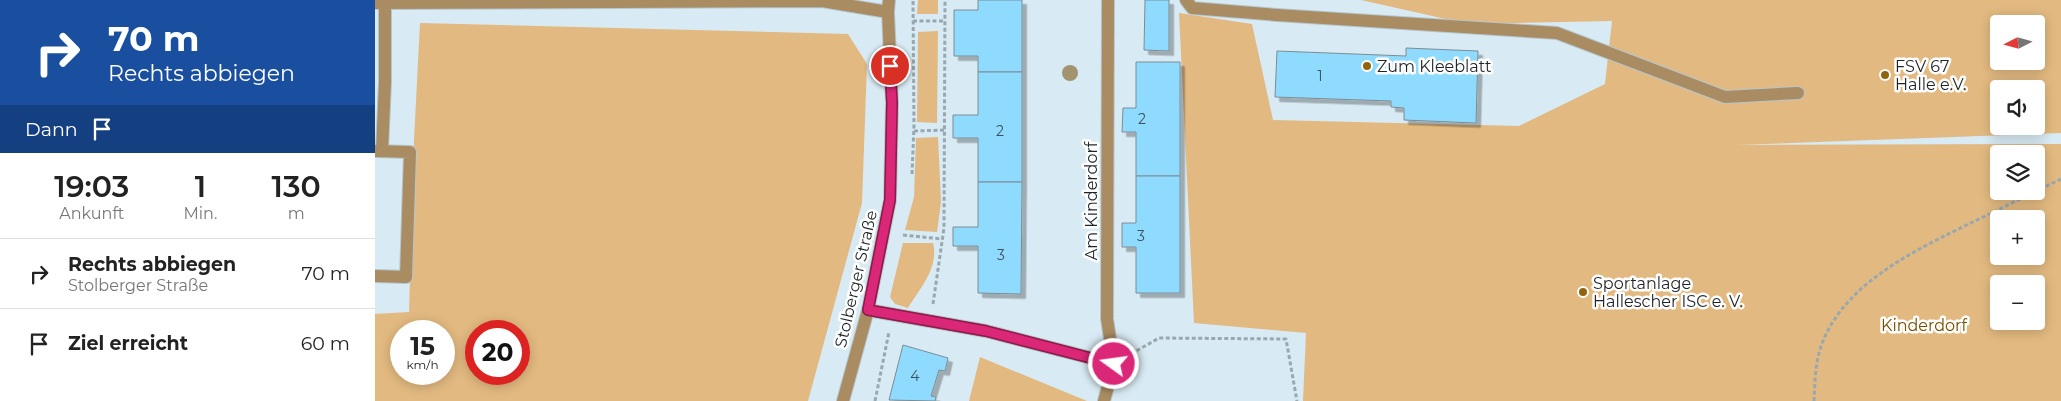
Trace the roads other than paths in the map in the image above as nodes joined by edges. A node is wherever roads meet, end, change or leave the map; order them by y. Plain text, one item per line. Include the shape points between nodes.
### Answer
1 (1108, 0) edge
2 (1186, 0) edge
3 (821, 1) edge
4 (380, 3) edge
5 (888, 6) edge
6 (1798, 93) dead end
7 (379, 151) edge
8 (375, 276) edge
9 (868, 310) junction
10 (1114, 364) junction
11 (843, 401) edge
12 (1104, 401) edge

1 - 10 street, Am Kinderdorf via 1107,319
2 - 6 street via 1192,8 1258,14 1557,33 1725,97
3 - 4 street
3 - 5 street
4 - 7 street via 385,82
5 - 9 street, Stolberger Straße via 892,103 890,200
7 - 8 street via 410,152 407,277
9 - 10 street via 986,331
9 - 11 street, Stolberger Straße
10 - 12 street, Am Kinderdorf

